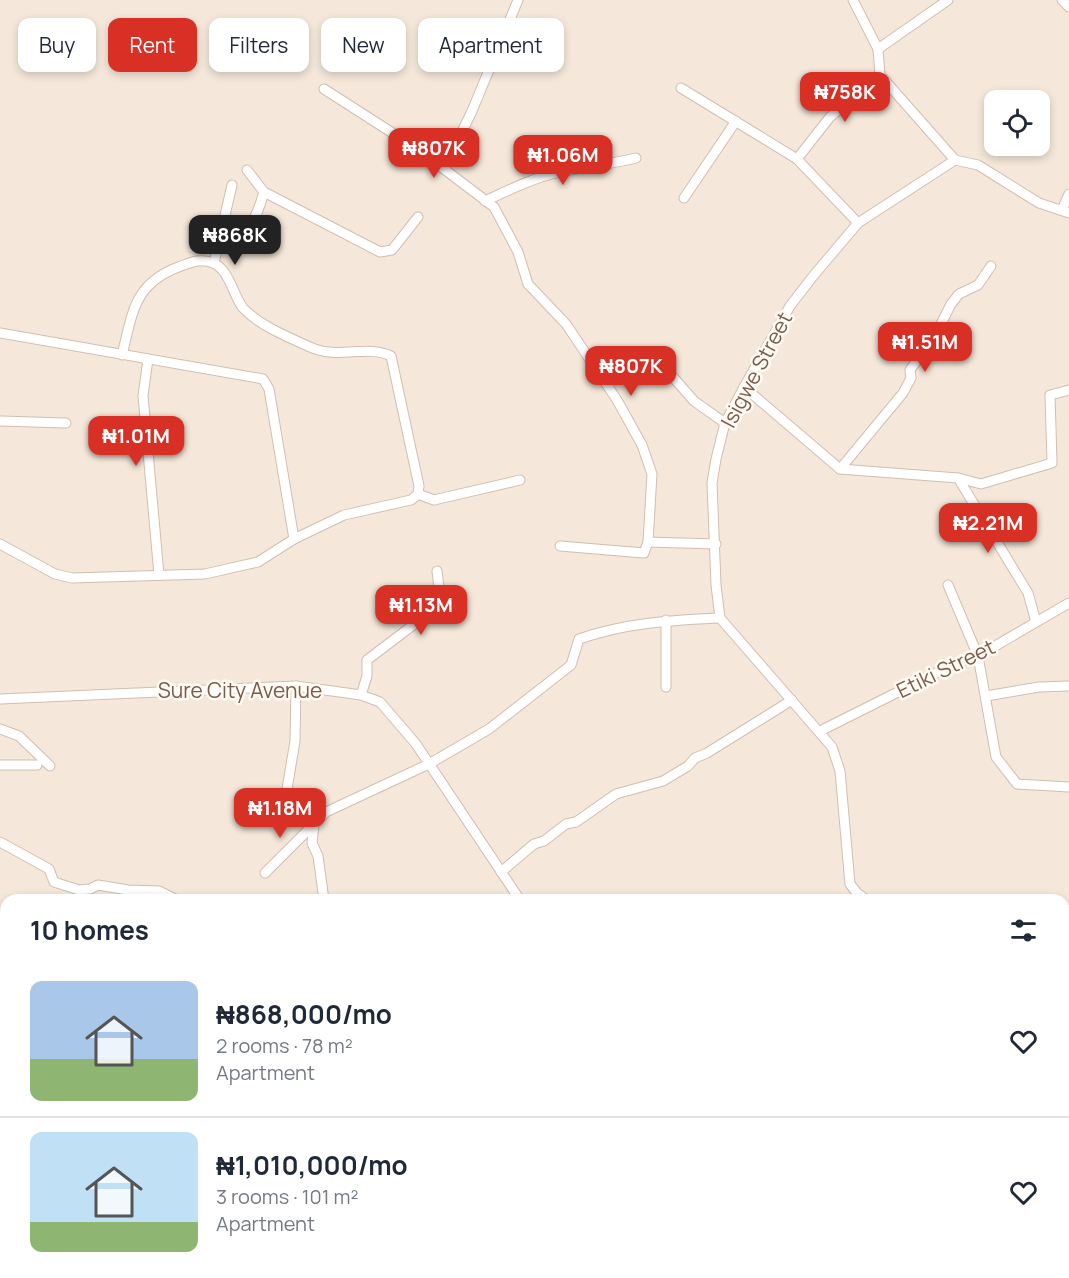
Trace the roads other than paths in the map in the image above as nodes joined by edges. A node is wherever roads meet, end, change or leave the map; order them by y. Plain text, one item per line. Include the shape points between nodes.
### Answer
1 (518, 0) edge
2 (853, 0) edge
3 (948, 0) edge
4 (1062, 0) edge
5 (1069, 7) edge
6 (878, 49) junction
7 (880, 75) junction
8 (681, 88) dead end
9 (324, 89) dead end
10 (736, 121) junction
11 (636, 158) dead end
12 (797, 159) junction
13 (955, 160) junction
14 (444, 169) junction
15 (247, 170) dead end
16 (232, 185) dead end
17 (264, 192) junction
18 (1069, 194) edge
19 (684, 198) dead end
20 (485, 201) junction
21 (1065, 211) edge
22 (418, 217) dead end
23 (858, 223) junction
24 (218, 245) junction
25 (214, 263) junction
26 (991, 266) dead end
27 (0, 333) edge
28 (122, 355) junction
29 (148, 359) junction
30 (666, 368) dead end
31 (744, 387) junction
32 (1069, 390) edge
33 (0, 421) edge
34 (66, 423) dead end
35 (725, 423) junction
36 (840, 469) junction
37 (958, 478) junction
38 (520, 480) dead end
39 (418, 494) junction
40 (294, 539) junction
41 (648, 542) junction
42 (0, 544) edge
43 (716, 544) junction
44 (560, 546) dead end
45 (437, 571) dead end
46 (159, 575) junction
47 (948, 585) dead end
48 (1069, 603) edge
49 (720, 618) junction
50 (666, 620) junction
51 (1036, 622) junction
52 (978, 656) junction
53 (296, 686) junction
54 (1069, 686) edge
55 (666, 687) dead end
56 (361, 695) junction
57 (986, 696) junction
58 (0, 699) edge
59 (792, 700) junction
60 (0, 729) edge
61 (820, 731) junction
62 (429, 764) junction
63 (0, 765) edge
64 (37, 765) dead end
65 (50, 766) dead end
66 (1069, 787) edge
67 (314, 824) junction
68 (0, 842) edge
69 (501, 872) junction
70 (265, 873) dead end
71 (165, 894) edge
72 (323, 894) edge
73 (516, 894) edge
74 (858, 894) edge

1 - 14 street
2 - 6 street
3 - 6 street
4 - 5 street
6 - 7 street
7 - 12 street via 830,117
7 - 13 street
8 - 10 street
9 - 14 street
10 - 12 street
10 - 19 street
11 - 20 street via 558,173 523,183
12 - 23 street
13 - 21 street via 978,165 1039,203
13 - 23 street, Isigwe Street
14 - 20 street
15 - 17 street
16 - 24 street
17 - 22 street via 380,252 392,250
17 - 24 street via 252,224 245,232
18 - 21 street
20 - 41 street via 494,207 518,252 528,284 566,324 642,445 652,474
23 - 31 street, Isigwe Street via 790,306
24 - 25 street
25 - 28 street via 199,260 183,265 146,285
25 - 39 street via 255,319 325,353 381,351 391,356
26 - 36 street via 978,285 959,294 951,304 938,332 910,370 911,378 903,393
27 - 28 street
28 - 29 street
29 - 40 street via 263,379 269,389
29 - 46 street via 144,404
30 - 35 street via 694,401
31 - 35 street, Isigwe Street
31 - 36 street
32 - 37 street via 1050,395 1052,463 981,484
33 - 34 street
35 - 43 street, Isigwe Street via 712,483
36 - 37 street
37 - 51 street via 1028,593
38 - 39 street via 434,500
39 - 40 street via 411,500 344,515
40 - 46 street via 258,562 205,574
41 - 43 street
41 - 44 street via 642,555
42 - 46 street via 55,574 72,578
43 - 49 street, Isigwe Street
45 - 56 street via 441,604 368,660 368,676
47 - 52 street
48 - 51 street, Etiki Street
49 - 50 street
49 - 59 street
50 - 55 street
50 - 62 street via 609,628 579,639 571,665 489,729
51 - 52 street, Etiki Street
52 - 57 street
52 - 61 street, Etiki Street via 956,663
53 - 56 street, Sure City Avenue
53 - 58 street, Sure City Avenue
53 - 67 street via 295,741 287,803
54 - 57 street
56 - 62 street, Sure City Avenue via 381,702 405,728
57 - 66 street via 996,757 1017,784
59 - 61 street
59 - 69 street via 695,758 673,777 616,794 576,822 534,844
60 - 65 street via 18,736
61 - 74 street via 832,747 840,771 850,884
62 - 67 street via 326,812
62 - 69 street, Sure City Avenue
63 - 64 street
67 - 70 street
67 - 72 street via 312,843 318,856
68 - 71 street via 49,869 54,882 79,890 98,885
69 - 73 street, Sure City Avenue

